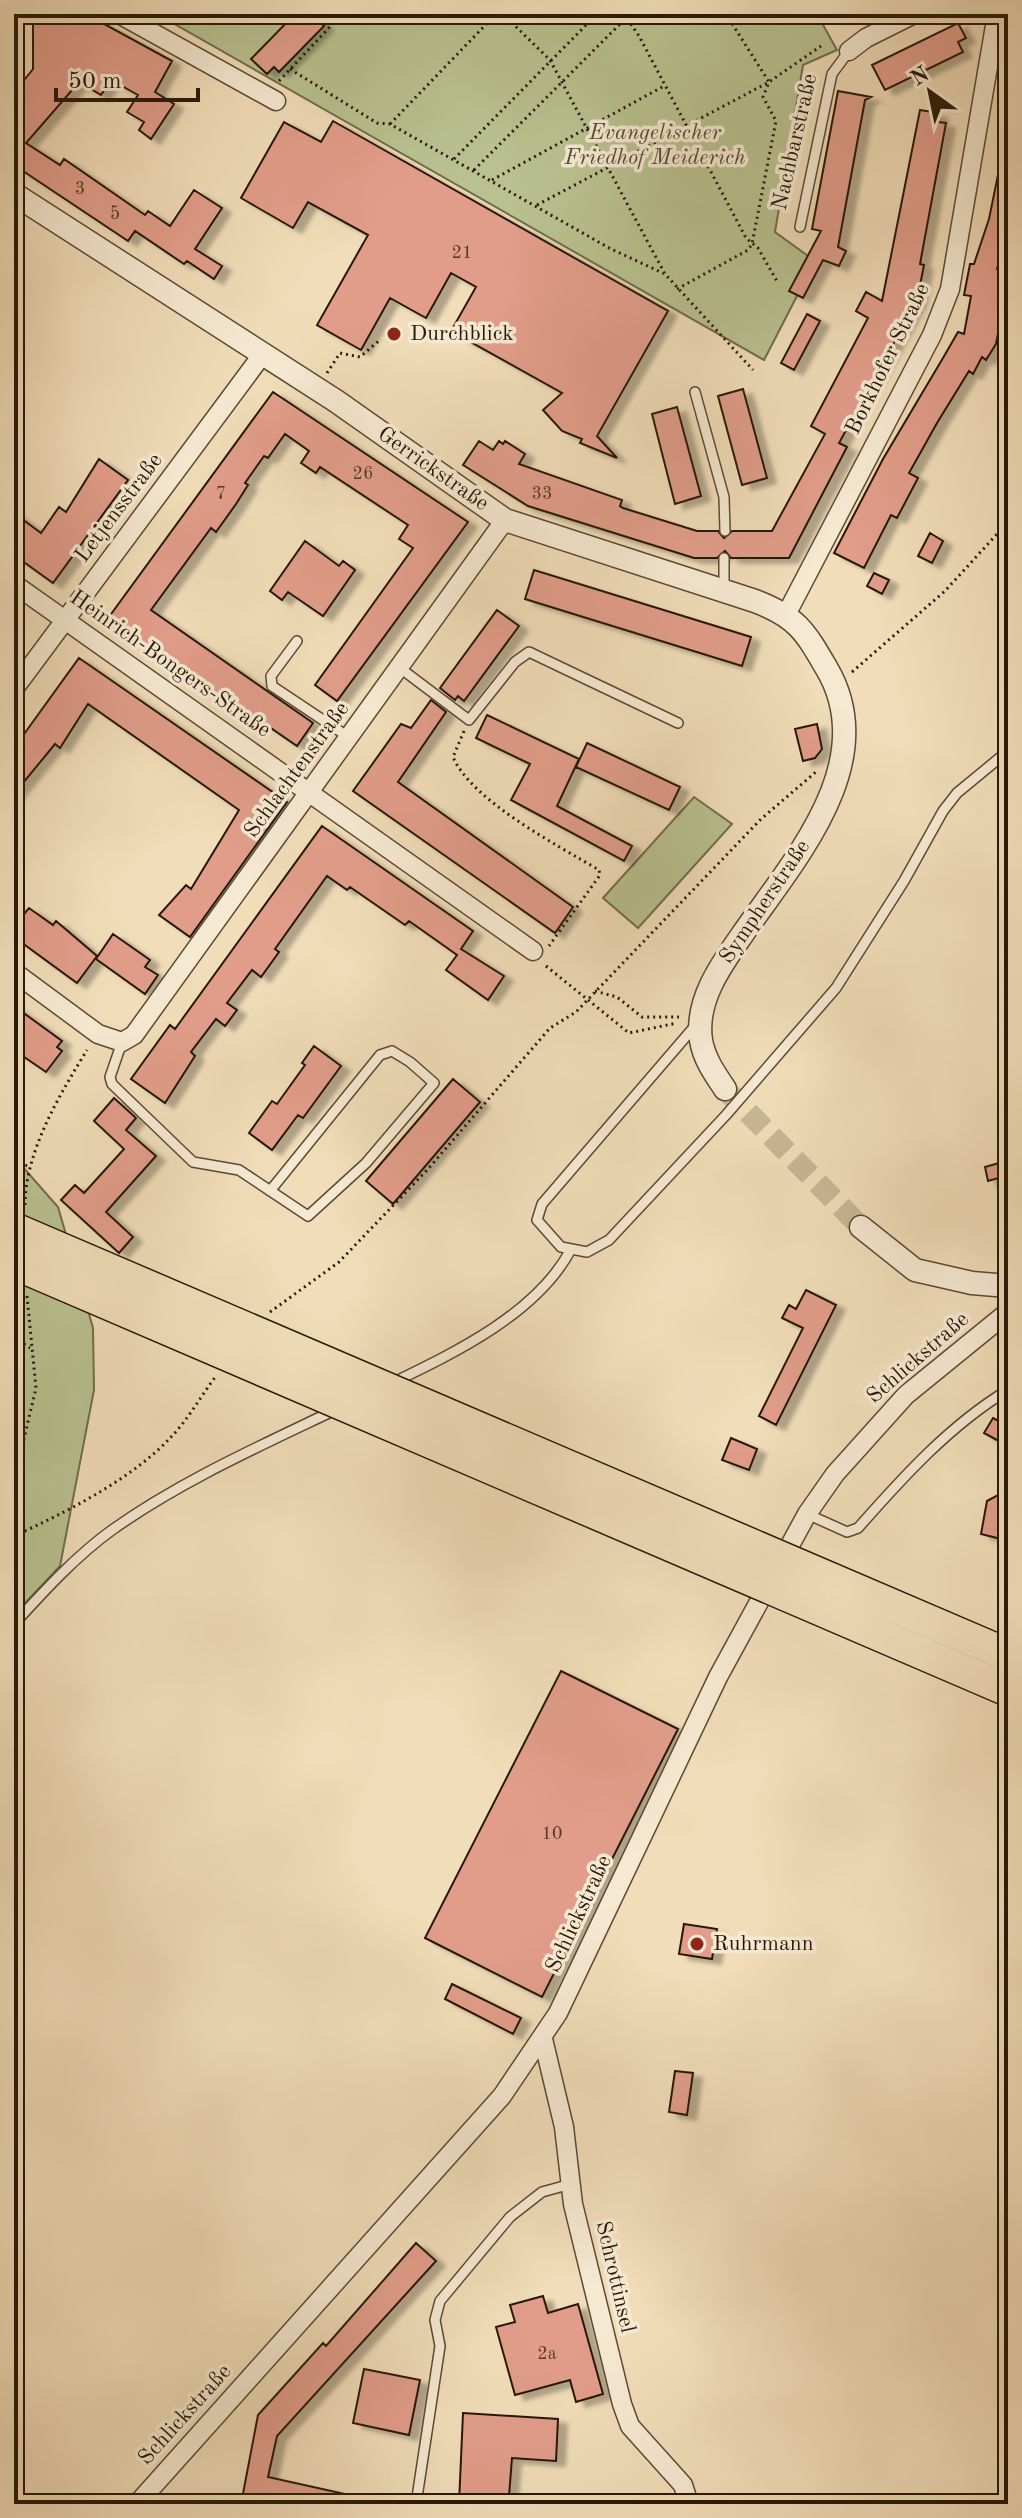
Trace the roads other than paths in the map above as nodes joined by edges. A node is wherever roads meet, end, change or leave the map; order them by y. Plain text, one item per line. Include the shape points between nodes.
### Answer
1 (119, 14) edge
2 (914, 14) edge
3 (997, 14) edge
4 (849, 51) joint
5 (271, 99) road end
6 (14, 194) edge
7 (800, 227) dead end
8 (262, 355) junction
9 (695, 392) dead end
10 (505, 520) junction
11 (725, 531) dead end
12 (724, 558) dead end
13 (14, 584) edge
14 (724, 591) junction
15 (787, 613) junction
16 (65, 620) junction
17 (297, 641) dead end
18 (400, 668) junction
19 (14, 689) edge
20 (678, 723) dead end
21 (350, 738) junction
22 (1008, 751) edge
23 (311, 794) junction
24 (537, 955) road end
25 (14, 972) edge
26 (703, 1017) junction
27 (122, 1042) junction
28 (725, 1089) tunnel mouth
29 (270, 1191) junction
30 (19, 1221) edge
31 (861, 1227) tunnel mouth
32 (570, 1251) junction
33 (20, 1274) edge
34 (1008, 1286) edge
35 (1008, 1312) edge
36 (1008, 1390) edge
37 (367, 1395) dead end
38 (353, 1401) dead end
39 (807, 1514) junction
40 (14, 1624) edge
41 (1008, 1655) edge
42 (1008, 1690) edge
43 (543, 2039) junction
44 (571, 2184) junction
45 (137, 2504) edge
46 (416, 2504) edge
47 (689, 2504) edge

1 - 5 street
2 - 4 street, Nachbarstraße
3 - 15 street, Borkhofer Straße via 950,289 932,335
4 - 7 lane, Nachbarstraße via 832,74
6 - 8 street, Gerrickstraße
8 - 10 street, Gerrickstraße
8 - 16 street, Letjensstraße
9 - 11 lane via 724,497
10 - 14 street, Gerrickstraße
10 - 18 street, Schlachtenstraße
12 - 14 lane
13 - 16 street, Heinrich-Bongers-Straße
14 - 15 street, Gerrickstraße
15 - 26 street, Sympherstraße via 804,630 835,682 844,743 840,775 809,838 720,967
16 - 19 street, Letjensstraße
16 - 23 street, Heinrich-Bongers-Straße
17 - 21 lane via 271,676 272,686
18 - 20 lane via 469,720 529,652
18 - 21 street, Schlachtenstraße
21 - 23 street, Schlachtenstraße
22 - 32 lane via 943,811 836,988 778,1056 609,1240 587,1252
23 - 24 street, Heinrich-Bongers-Straße
23 - 27 street, Schlachtenstraße via 134,1035
25 - 27 street via 98,1034
26 - 28 street, Sympherstraße via 704,1051
26 - 32 lane via 542,1204 537,1220 542,1229
27 - 29 lane via 110,1077 118,1091 193,1162 239,1170
29 - 29 lane via 308,1216 366,1163 434,1083 392,1051 380,1055
30 - 41 highway, bridge
31 - 34 street via 915,1270
32 - 37 lane via 560,1270 510,1316
33 - 42 highway, bridge
35 - 39 street, Schlickstraße via 906,1395 835,1474
36 - 39 lane via 979,1407 911,1468 858,1528 847,1532
38 - 40 lane via 184,1485 111,1531
39 - 43 street, Schlickstraße via 718,1677
43 - 44 street, Schrottinsel
43 - 45 street, Schlickstraße via 502,2096
44 - 46 lane via 542,2192 510,2217 440,2301 435,2320 440,2346
44 - 47 street, Schrottinsel via 630,2426 683,2485

